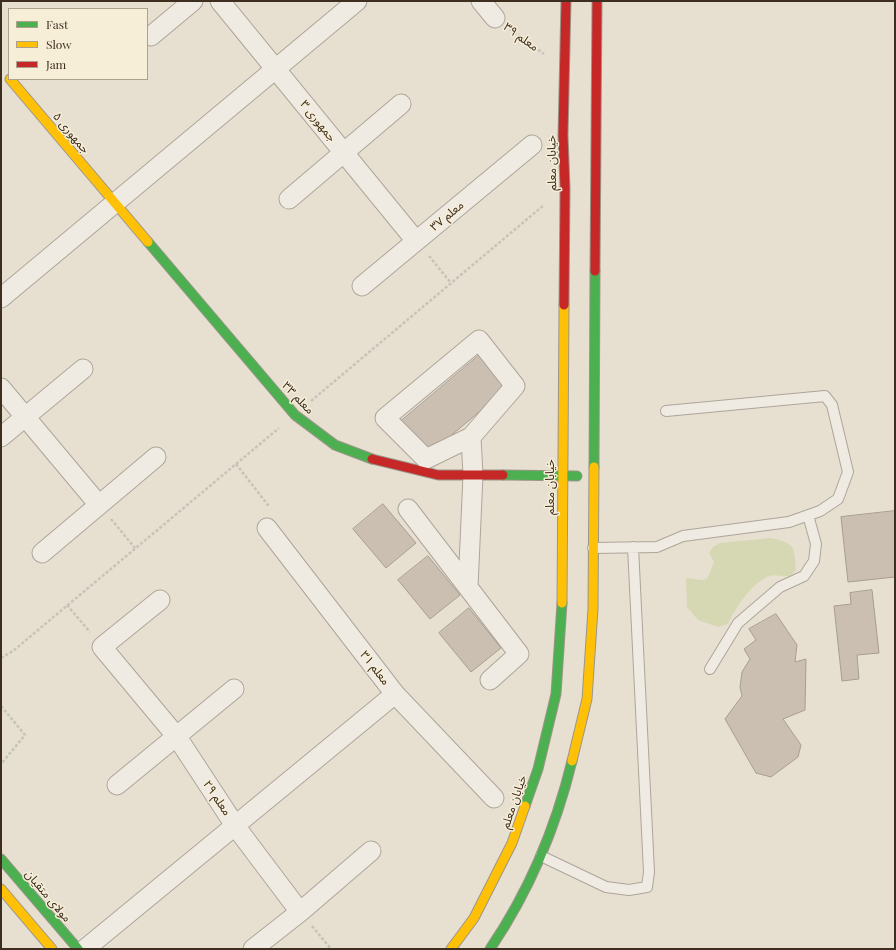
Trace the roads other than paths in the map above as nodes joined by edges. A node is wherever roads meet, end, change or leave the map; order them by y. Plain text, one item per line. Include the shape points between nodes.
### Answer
1 (193, 1) edge
2 (220, 1) edge
3 (357, 1) edge
4 (481, 1) edge
5 (566, 1) edge
6 (597, 1) edge
7 (495, 18) road end
8 (151, 36) dead end
9 (276, 69) junction
10 (11, 80) edge
11 (401, 104) dead end
12 (532, 145) dead end
13 (344, 152) junction
14 (289, 199) dead end
15 (115, 203) junction
16 (416, 241) junction
17 (362, 286) dead end
18 (1, 298) edge
19 (83, 369) dead end
20 (1, 388) edge
21 (666, 411) dead end
22 (25, 417) junction
23 (1, 437) edge
24 (471, 437) junction
25 (156, 457) dead end
26 (473, 475) junction
27 (563, 476) junction
28 (594, 476) junction
29 (99, 505) junction
30 (408, 509) dead end
31 (808, 515) junction
32 (267, 528) road end
33 (633, 547) junction
34 (593, 548) junction
35 (42, 553) dead end
36 (468, 587) junction
37 (160, 600) dead end
38 (710, 670) dead end
39 (490, 680) dead end
40 (234, 689) dead end
41 (395, 694) junction
42 (176, 737) junction
43 (117, 785) dead end
44 (494, 798) dead end
45 (236, 827) junction
46 (371, 851) dead end
47 (541, 856) junction
48 (1, 859) edge
49 (1, 889) edge
50 (300, 912) junction
51 (52, 949) edge
52 (78, 949) edge
53 (85, 949) edge
54 (253, 949) edge
55 (451, 949) edge
56 (490, 949) edge

1 - 8 street
2 - 9 street, جمهوری ۳
3 - 9 street
4 - 7 street, معلم ۳۹
5 - 27 main road, خیابان معلم via 563,135
6 - 28 main road
9 - 13 street, جمهوری ۳
9 - 15 street
10 - 15 main road, جمهوری ۵
11 - 13 street
12 - 16 street, معلم ۳۷
13 - 14 street
13 - 16 street, جمهوری ۳
15 - 18 street
15 - 26 main road, معلم ۳۳ via 294,415 335,445 384,463 438,475
16 - 17 street, معلم ۳۷
19 - 22 street
20 - 22 street
21 - 31 lane via 825,396 832,405 848,472 838,498 820,511
22 - 23 street
22 - 29 street
24 - 24 street via 515,386 479,340 385,418 426,459
24 - 26 street
25 - 29 street
26 - 27 main road, معلم ۳۳
26 - 36 street
27 - 28 main road, معلم ۳۳
27 - 55 main road, خیابان معلم via 562,608 556,694 538,769 512,843 474,918
28 - 34 main road
29 - 35 street
30 - 36 street
31 - 33 lane via 789,522 683,536 657,546
31 - 38 lane via 816,544 814,561 804,576 780,587 738,623
32 - 41 street, معلم ۳۱
33 - 34 lane
33 - 47 lane via 649,872 647,887 629,890 606,887
34 - 47 main road via 593,609 587,699 568,778
36 - 39 street via 519,654
37 - 42 street, معلم ۲۹ via 102,647
40 - 42 street
41 - 44 street, معلم ۳۱
41 - 45 street
42 - 43 street
42 - 45 street, معلم ۲۹
45 - 50 street, معلم ۲۹
45 - 53 street
46 - 50 street
47 - 56 main road
48 - 52 main road, مولای متقیان
49 - 51 main road
50 - 54 street

